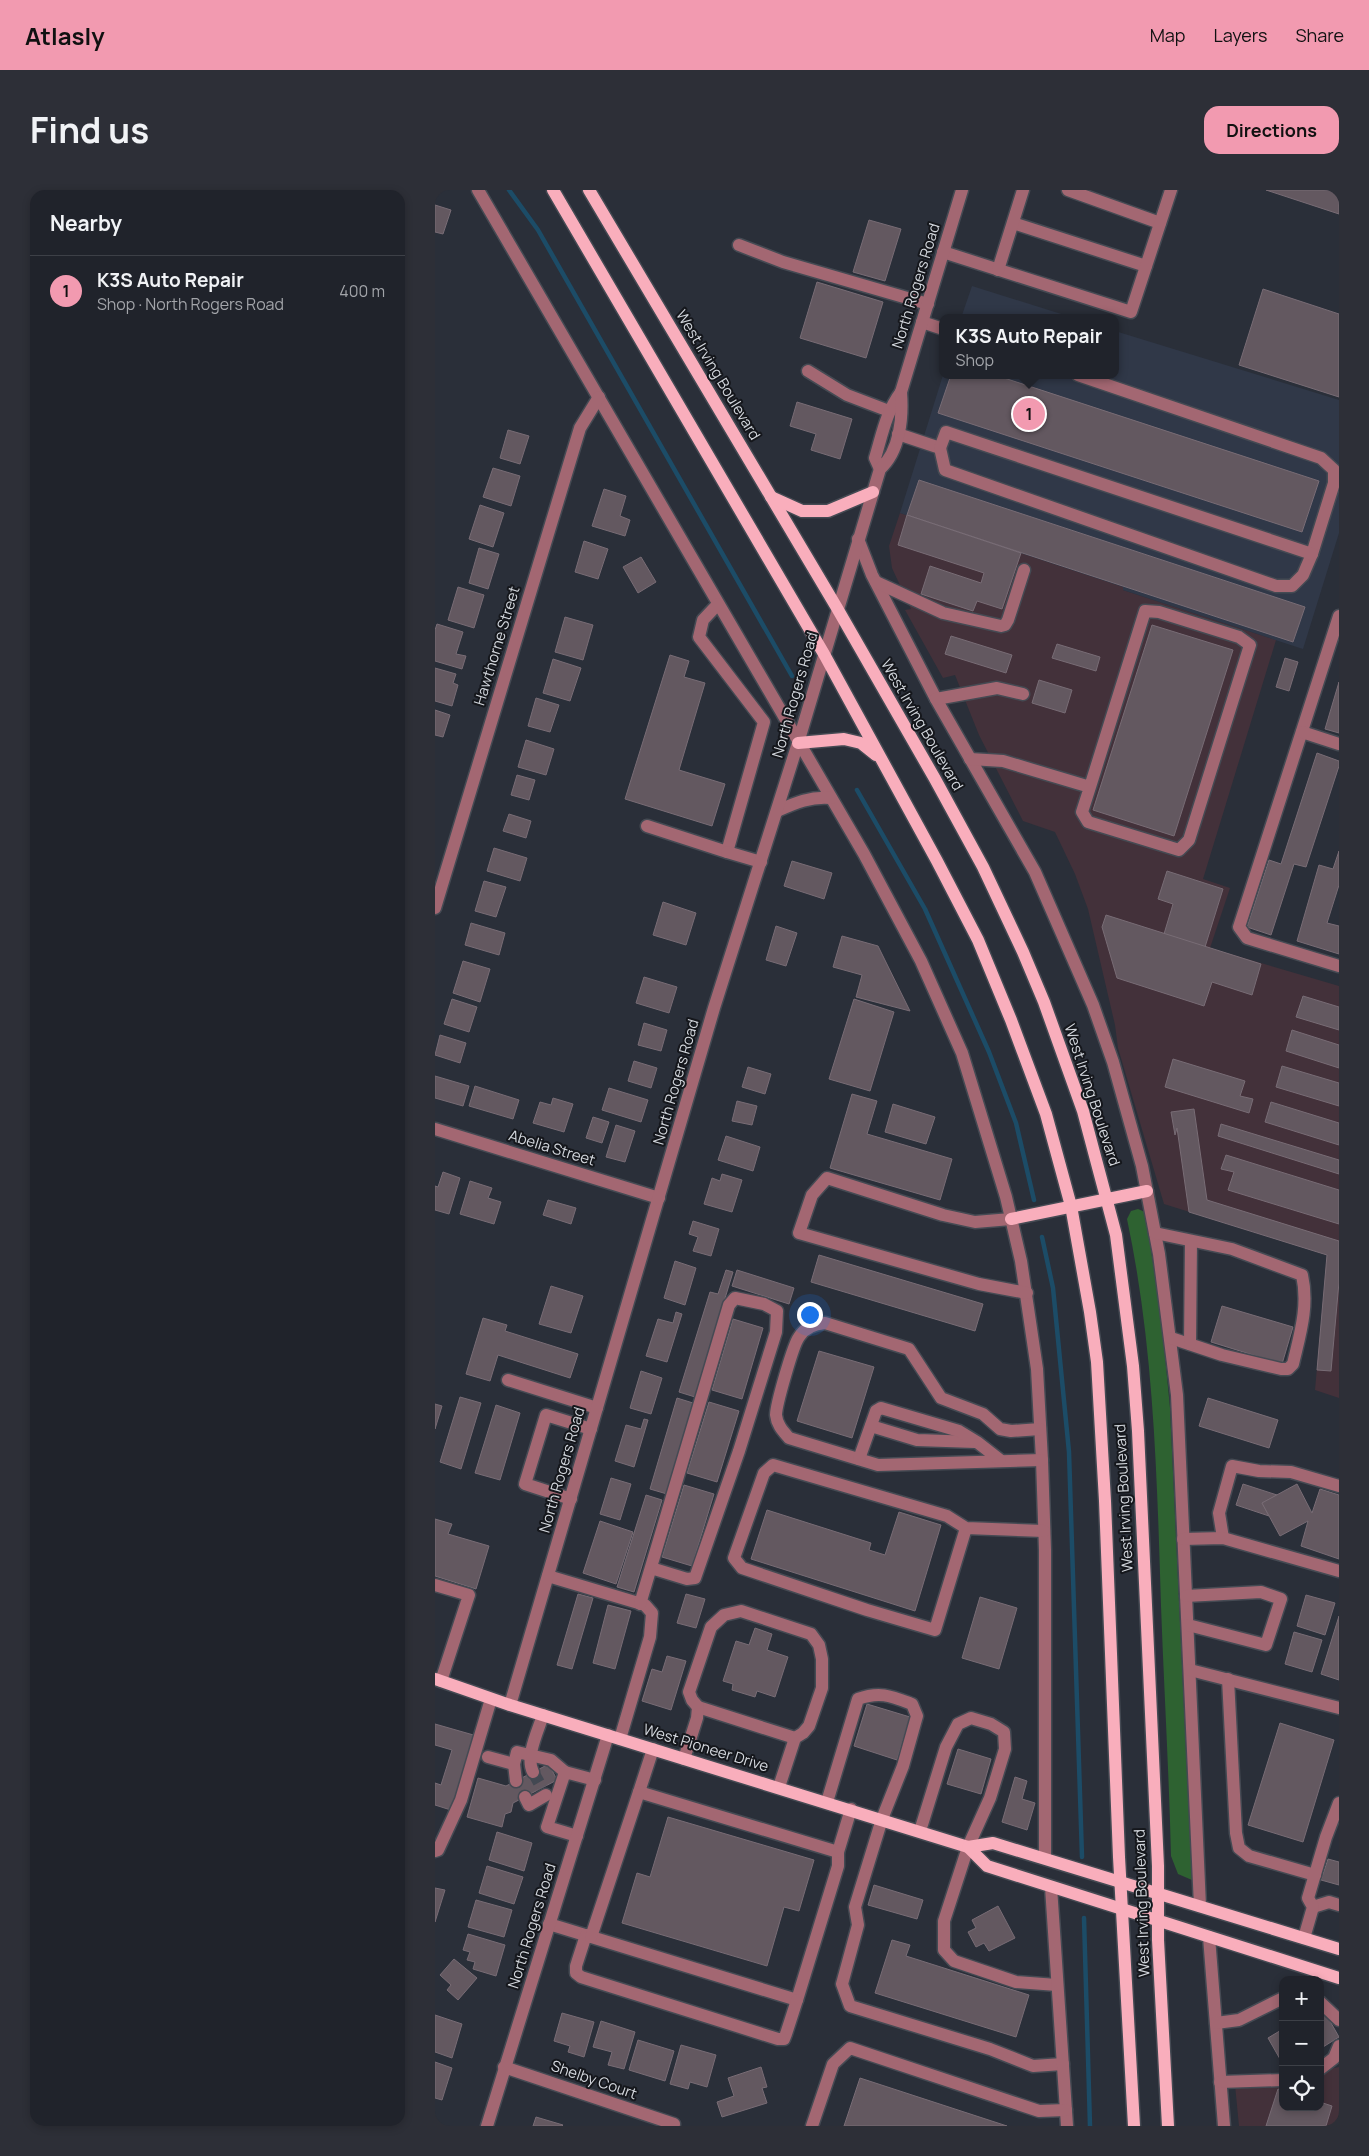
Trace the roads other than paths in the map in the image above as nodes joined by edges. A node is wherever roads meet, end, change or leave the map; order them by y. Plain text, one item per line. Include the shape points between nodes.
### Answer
1 (478, 190) edge
2 (553, 190) edge
3 (589, 190) edge
4 (962, 190) edge
5 (1023, 190) edge
6 (1068, 190) edge
7 (1171, 190) edge
8 (1013, 223) junction
9 (1160, 223) junction
10 (739, 245) dead end
11 (943, 252) junction
12 (1146, 266) junction
13 (998, 270) junction
14 (928, 304) junction
15 (922, 322) junction
16 (939, 328) edge
17 (808, 371) dead end
18 (1090, 379) edge
19 (901, 392) junction
20 (599, 397) junction
21 (889, 411) junction
22 (898, 434) junction
23 (940, 448) junction
24 (880, 469) junction
25 (873, 492) junction
26 (771, 496) junction
27 (858, 539) junction
28 (1312, 554) junction
29 (1024, 570) dead end
30 (876, 582) junction
31 (719, 604) junction
32 (837, 608) junction
33 (1339, 616) edge
34 (824, 654) junction
35 (1023, 694) dead end
36 (937, 699) junction
37 (780, 712) junction
38 (764, 722) junction
39 (1302, 732) junction
40 (798, 743) junction
41 (1339, 744) edge
42 (879, 757) junction
43 (970, 759) junction
44 (1090, 787) junction
45 (831, 798) junction
46 (777, 811) junction
47 (647, 826) dead end
48 (727, 852) junction
49 (761, 862) junction
50 (435, 908) edge
51 (1339, 966) edge
52 (435, 1129) edge
53 (1147, 1190) junction
54 (659, 1198) junction
55 (1107, 1199) junction
56 (1071, 1206) junction
57 (1011, 1219) junction
58 (1155, 1233) junction
59 (1191, 1241) junction
60 (1027, 1293) junction
61 (1171, 1338) junction
62 (1190, 1344) junction
63 (508, 1380) dead end
64 (597, 1408) junction
65 (871, 1426) junction
66 (591, 1429) junction
67 (1040, 1429) junction
68 (977, 1442) junction
69 (859, 1459) junction
70 (1000, 1460) junction
71 (1042, 1460) junction
72 (1339, 1486) edge
73 (571, 1499) junction
74 (966, 1528) junction
75 (1044, 1531) junction
76 (1223, 1538) junction
77 (1183, 1539) junction
78 (651, 1568) junction
79 (1339, 1570) edge
80 (548, 1576) junction
81 (435, 1585) edge
82 (1186, 1596) junction
83 (640, 1604) junction
84 (1188, 1625) junction
85 (1190, 1670) junction
86 (1228, 1679) junction
87 (438, 1680) edge
88 (491, 1699) junction
89 (510, 1705) junction
90 (698, 1707) junction
91 (1339, 1708) edge
92 (543, 1715) junction
93 (614, 1737) junction
94 (795, 1738) junction
95 (653, 1749) junction
96 (531, 1755) junction
97 (488, 1757) dead end
98 (684, 1758) junction
99 (514, 1764) junction
100 (533, 1772) tunnel mouth
101 (565, 1772) junction
102 (595, 1780) junction
103 (516, 1781) dead end
104 (779, 1787) junction
105 (639, 1792) junction
106 (547, 1796) junction
107 (525, 1797) dead end
108 (827, 1802) junction
109 (1339, 1803) edge
110 (851, 1809) junction
111 (882, 1819) junction
112 (919, 1831) junction
113 (577, 1836) junction
114 (1326, 1837) junction
115 (1339, 1841) edge
116 (968, 1847) junction
117 (435, 1851) edge
118 (838, 1852) junction
119 (1045, 1858) junction
120 (1315, 1875) junction
121 (1121, 1882) junction
122 (1051, 1887) junction
123 (1158, 1893) junction
124 (1339, 1905) edge
125 (1200, 1906) junction
126 (1313, 1907) junction
127 (1122, 1910) junction
128 (1158, 1921) junction
129 (549, 1924) junction
130 (589, 1936) junction
131 (1209, 1937) junction
132 (1304, 1938) junction
133 (1339, 1949) edge
134 (1319, 1976) edge
135 (1324, 1976) edge
136 (1339, 1978) edge
137 (1057, 1985) junction
138 (797, 2000) junction
139 (1279, 2000) edge
140 (1324, 2006) edge
141 (1339, 2020) edge
142 (1216, 2024) junction
143 (1339, 2046) edge
144 (1063, 2064) junction
145 (1324, 2066) edge
146 (504, 2067) junction
147 (1279, 2080) edge
148 (1220, 2082) junction
149 (1066, 2110) junction
150 (673, 2124) dead end
151 (487, 2126) edge
152 (812, 2126) edge
153 (1067, 2126) edge
154 (1134, 2126) edge
155 (1168, 2126) edge
156 (1224, 2126) edge

1 - 20 street
2 - 34 main road, West Irving Boulevard
3 - 26 main road, West Irving Boulevard
4 - 11 street, North Rogers Road
5 - 8 street
6 - 9 street
7 - 9 street
8 - 12 street
8 - 13 street
9 - 12 street
10 - 14 street via 783,262
11 - 13 street
11 - 14 street, North Rogers Road
12 - 13 street via 1131,312
14 - 15 street, North Rogers Road
15 - 16 street
15 - 19 street, North Rogers Road
17 - 21 street via 847,395
18 - 28 street via 1321,458 1334,470 1334,483
19 - 21 street, North Rogers Road
19 - 22 street, North Rogers Road
20 - 31 street
20 - 50 street, Hawthorne Street via 580,428
21 - 24 street, North Rogers Road via 875,458
22 - 23 street
22 - 24 street, North Rogers Road via 889,460
23 - 28 street via 946,432
23 - 28 street via 945,470 1276,586 1292,586 1303,575
24 - 25 street, North Rogers Road
25 - 26 main road via 828,511 802,511
25 - 27 street, North Rogers Road
26 - 32 main road, West Irving Boulevard
27 - 30 street, West Irving Boulevard
27 - 32 street, North Rogers Road
29 - 30 street via 1008,620 1001,626 943,613
30 - 36 street, West Irving Boulevard
31 - 37 street
31 - 38 street via 703,620 699,637
32 - 34 street, North Rogers Road
32 - 55 main road, West Irving Boulevard via 983,867 1023,952 1083,1111
33 - 39 street
34 - 40 street, North Rogers Road
34 - 42 main road, West Irving Boulevard
35 - 36 street via 997,688
36 - 43 street, West Irving Boulevard
37 - 38 street
37 - 40 street
38 - 48 street
39 - 41 street
39 - 51 street via 1239,927 1247,938
40 - 42 main road via 844,739 861,744
40 - 45 street
40 - 46 street, North Rogers Road
42 - 56 main road, West Irving Boulevard via 978,940 1046,1114
43 - 44 street via 1003,761
43 - 53 street, West Irving Boulevard via 1035,872 1089,996 1113,1062
44 - 44 street via 1082,812 1088,822 1179,850 1189,840 1250,645 1239,637 1159,612 1145,611
45 - 46 street via 800,801
45 - 57 street via 921,961 942,1007 977,1099
46 - 49 street, North Rogers Road
47 - 48 street
48 - 49 street
49 - 54 street, North Rogers Road via 714,1008
52 - 54 street, Abelia Street
53 - 55 main road
53 - 58 street, West Irving Boulevard
54 - 64 street, North Rogers Road
55 - 56 main road
55 - 123 main road, West Irving Boulevard via 1116,1235 1125,1300 1138,1431
56 - 57 main road
56 - 121 main road, West Irving Boulevard via 1090,1312 1100,1407
57 - 60 street
57 - 60 street via 975,1222 943,1215 827,1178 811,1195 799,1233 979,1284
58 - 59 street
58 - 61 street, West Irving Boulevard
59 - 62 street
59 - 62 street via 1233,1249 1303,1275 1306,1291 1293,1364 1288,1369 1222,1355
60 - 67 street via 1037,1369
61 - 62 street
61 - 77 street, West Irving Boulevard via 1180,1429
63 - 64 street
64 - 66 street, North Rogers Road
65 - 68 street via 917,1440
65 - 68 street via 876,1411 881,1408 959,1431
65 - 69 street
66 - 73 street, North Rogers Road
66 - 73 street via 546,1415 525,1484
67 - 69 street via 1000,1429 983,1414 941,1398 909,1349 825,1322 811,1324 799,1336 792,1354 776,1414 779,1427 789,1438
67 - 71 street
68 - 70 street
69 - 70 street via 878,1465
70 - 71 street
71 - 75 street
72 - 76 street via 1291,1472 1232,1466 1219,1513
73 - 80 street, North Rogers Road
74 - 74 street via 947,1516 773,1465 764,1473 734,1558 742,1568 935,1630
74 - 75 street
75 - 119 street
76 - 77 street
76 - 79 street
77 - 82 street, West Irving Boulevard
78 - 78 street via 729,1305 735,1298 764,1304 777,1311 776,1332 695,1578 687,1579
78 - 83 street
80 - 83 street
80 - 89 street, North Rogers Road
81 - 87 street via 469,1595
82 - 84 street, West Irving Boulevard
82 - 84 street via 1261,1592 1281,1599 1267,1645
83 - 93 street, North Rogers Road via 652,1613 651,1637
84 - 85 street, West Irving Boulevard
85 - 86 street
85 - 125 street, West Irving Boulevard
86 - 91 street
86 - 120 street via 1239,1848 1249,1856
87 - 88 main road, West Pioneer Drive
88 - 89 main road, West Pioneer Drive
88 - 117 street via 461,1800
89 - 92 main road, West Pioneer Drive
90 - 94 street
90 - 94 street via 689,1692 711,1627 724,1615 741,1611 811,1634 819,1645 822,1688 809,1726
90 - 98 street
92 - 93 main road, West Pioneer Drive
92 - 96 street
93 - 95 main road, West Pioneer Drive
93 - 102 street, North Rogers Road
94 - 104 street
95 - 98 main road, West Pioneer Drive
95 - 105 street
96 - 99 street via 517,1752
96 - 100 street
96 - 101 street via 551,1760
97 - 99 street
98 - 104 main road, West Pioneer Drive
99 - 103 street
101 - 102 street
101 - 106 street
102 - 113 street, North Rogers Road
104 - 108 main road, West Pioneer Drive
105 - 118 street
105 - 130 street
106 - 107 street via 529,1805
106 - 113 street via 547,1827
108 - 110 main road, West Pioneer Drive
108 - 111 street via 858,1698 873,1694 894,1697 912,1704 917,1716 903,1766
109 - 114 street
110 - 111 main road, West Pioneer Drive
110 - 118 street
111 - 112 main road, West Pioneer Drive
111 - 144 street via 855,1907 858,1925 842,1984 850,2006 990,2049 1033,2066
112 - 116 main road, West Pioneer Drive
112 - 116 street via 946,1748 958,1724 971,1718 991,1724 1004,1732 1005,1749 991,1798
113 - 129 street, North Rogers Road
114 - 115 street
114 - 120 street
116 - 119 main road, West Pioneer Drive via 993,1843
116 - 122 main road, West Pioneer Drive via 987,1866
116 - 137 street via 944,1921 944,1950 954,1961 1016,1982
118 - 138 street via 838,1866
119 - 121 main road, West Pioneer Drive
120 - 126 street via 1308,1898
121 - 123 main road, West Pioneer Drive
121 - 127 main road, West Irving Boulevard
122 - 127 main road, West Pioneer Drive
122 - 137 street
123 - 125 main road, West Pioneer Drive
123 - 128 main road, West Irving Boulevard
124 - 126 street via 1329,1902
125 - 132 main road
126 - 132 street
127 - 128 main road, West Pioneer Drive
127 - 154 main road, West Irving Boulevard
128 - 131 main road, West Pioneer Drive
128 - 155 main road, West Irving Boulevard
129 - 130 street
129 - 146 street, North Rogers Road
130 - 138 street
130 - 138 street via 576,1966 576,1973 581,1977 779,2039 784,2039
131 - 134 main road
131 - 142 street
132 - 133 main road
135 - 136 main road
137 - 144 street
139 - 142 street via 1239,2020
140 - 141 street
142 - 148 street
143 - 145 street via 1334,2058
144 - 149 street
146 - 150 street, Shelby Court
146 - 151 street, North Rogers Road
147 - 148 street
148 - 156 street
149 - 152 street via 1039,2110 850,2048 833,2064
149 - 153 street

